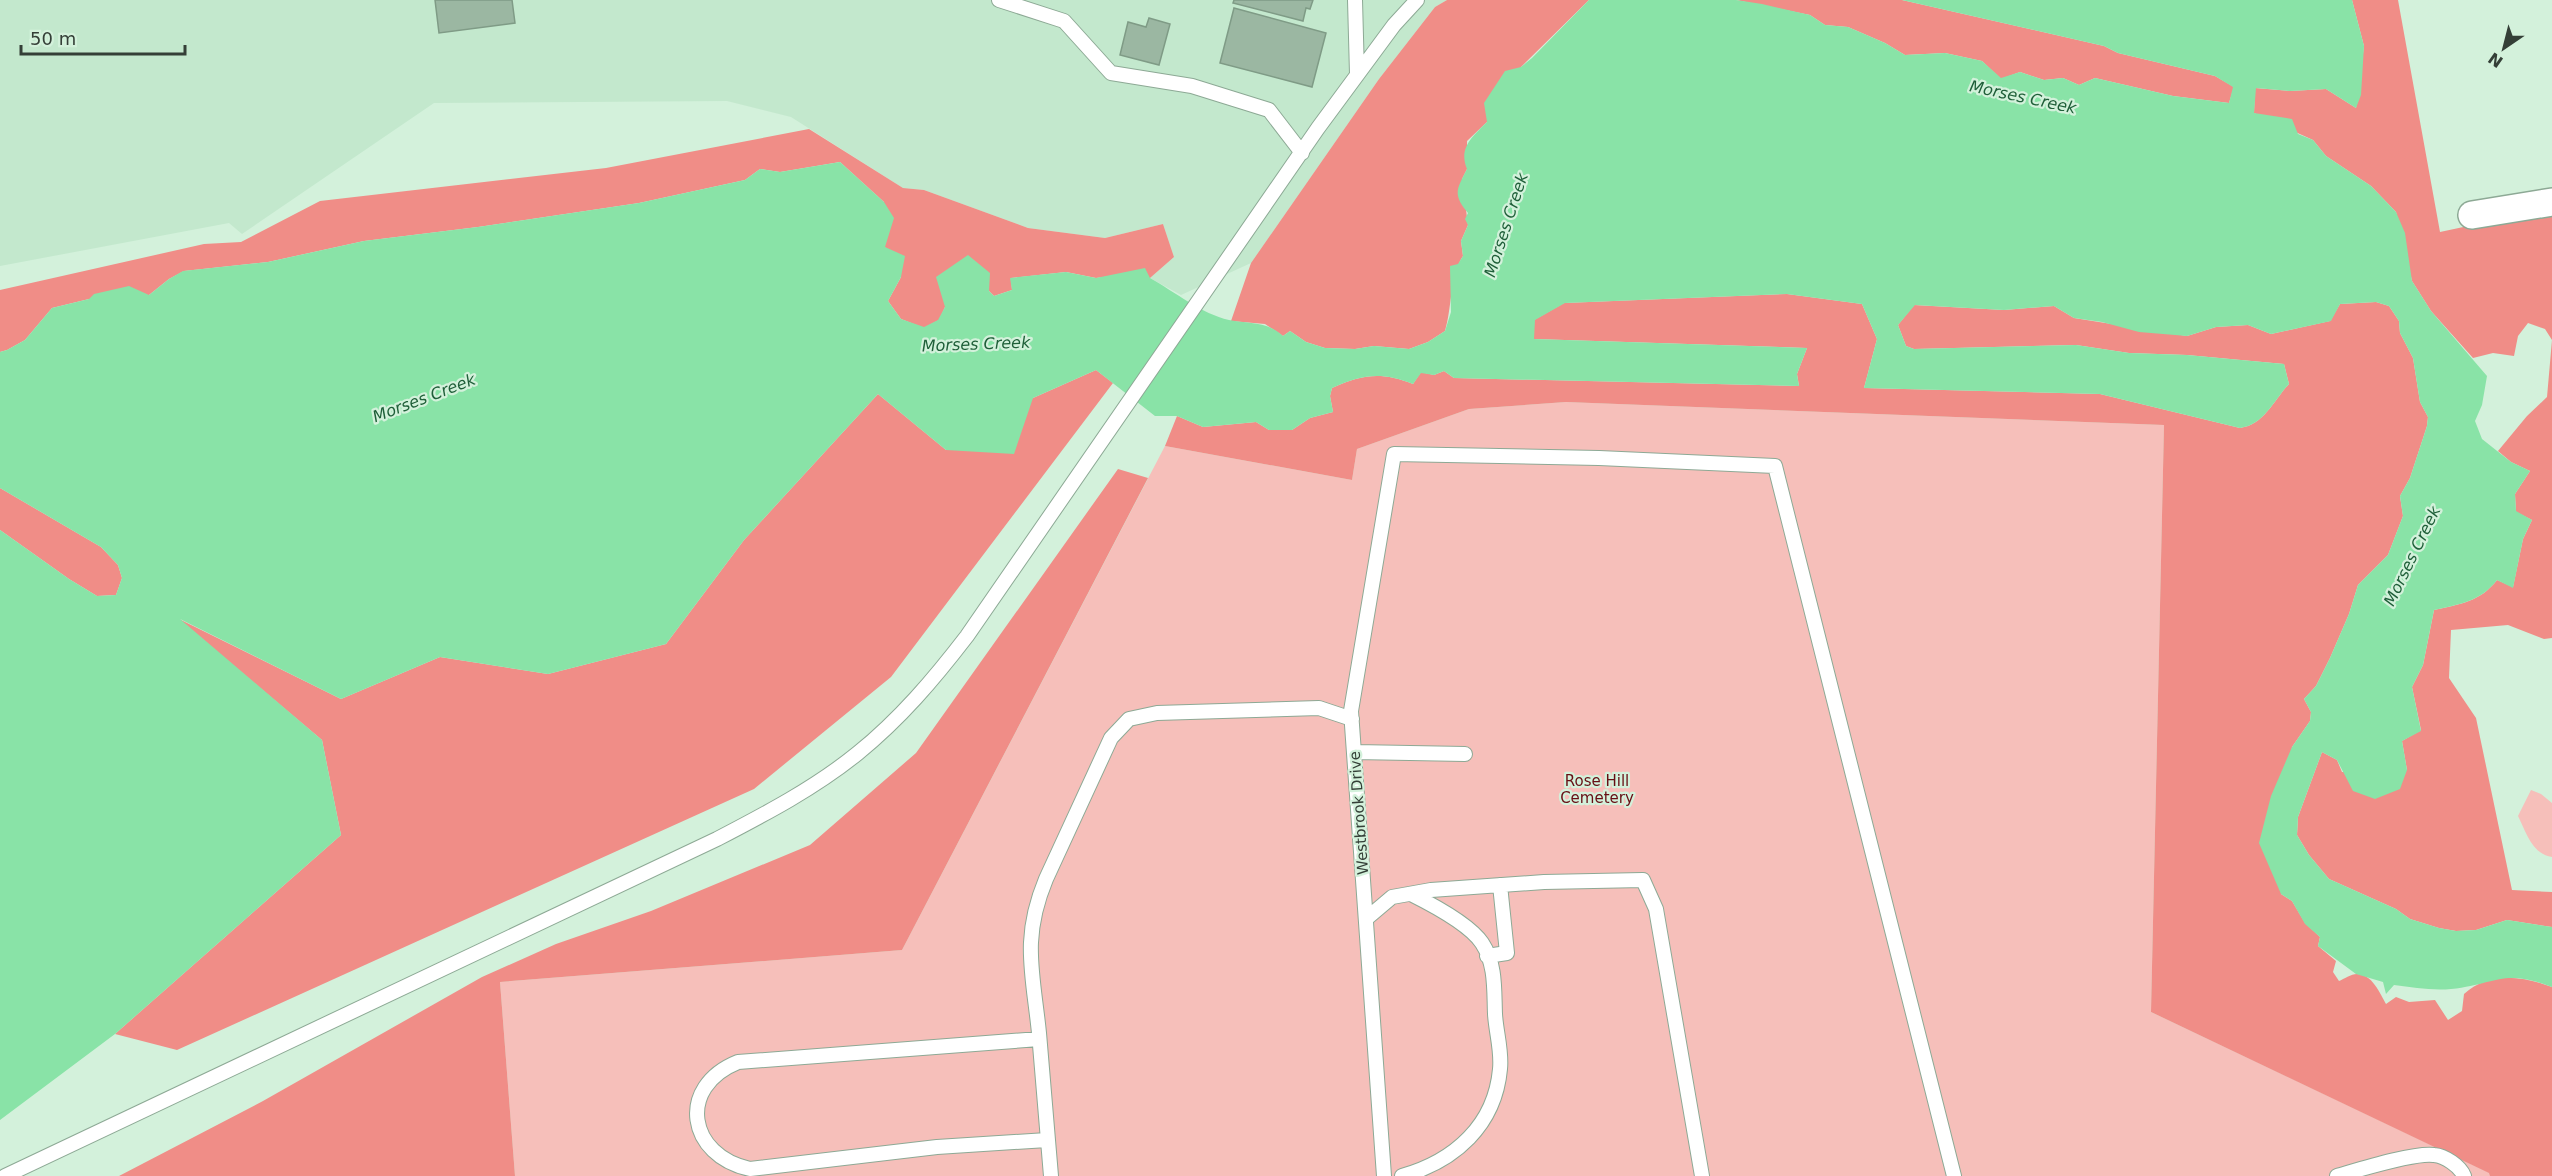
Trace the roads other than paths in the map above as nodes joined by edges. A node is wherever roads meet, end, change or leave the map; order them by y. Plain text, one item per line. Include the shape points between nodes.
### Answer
1 (999, 0) edge
2 (1355, 0) edge
3 (1417, 0) edge
4 (1357, 74) junction
5 (1302, 153) junction
6 (2552, 202) edge
7 (2472, 215) dead end
8 (1352, 719) junction
9 (1355, 752) junction
10 (1465, 754) dead end
11 (1500, 885) junction
12 (1411, 894) junction
13 (1366, 919) junction
14 (1487, 956) junction
15 (1039, 1039) junction
16 (1047, 1140) junction
17 (4, 1176) edge
18 (1051, 1176) edge
19 (1384, 1176) edge
20 (1402, 1176) edge
21 (1702, 1176) edge
22 (1954, 1176) edge
23 (2337, 1176) edge
24 (2464, 1176) edge

1 - 5 lane via 1064,21 1111,73 1192,86 1269,110
2 - 4 lane
3 - 4 lane
4 - 5 lane
5 - 17 lane via 967,636 898,718 858,754 810,787 717,839
6 - 7 street
8 - 9 lane, Westbrook Drive
8 - 15 lane via 1318,708 1157,713 1129,719 1119,728 1039,895 1029,951
8 - 22 lane, Westbrook Drive via 1394,454 1775,466
9 - 10 lane
9 - 13 lane, Westbrook Drive
11 - 12 lane
11 - 14 lane via 1507,952
11 - 21 lane via 1643,880 1656,909
12 - 13 lane via 1392,897
12 - 14 lane via 1447,913 1481,942
13 - 19 lane, Westbrook Drive
14 - 20 lane via 1493,969 1500,1067 1495,1097 1477,1132 1444,1158
15 - 16 lane
15 - 16 lane via 738,1062 708,1080 699,1095 697,1114 702,1135 714,1152 732,1165 750,1168 937,1147
16 - 18 lane
23 - 24 lane via 2434,1155 2455,1164

